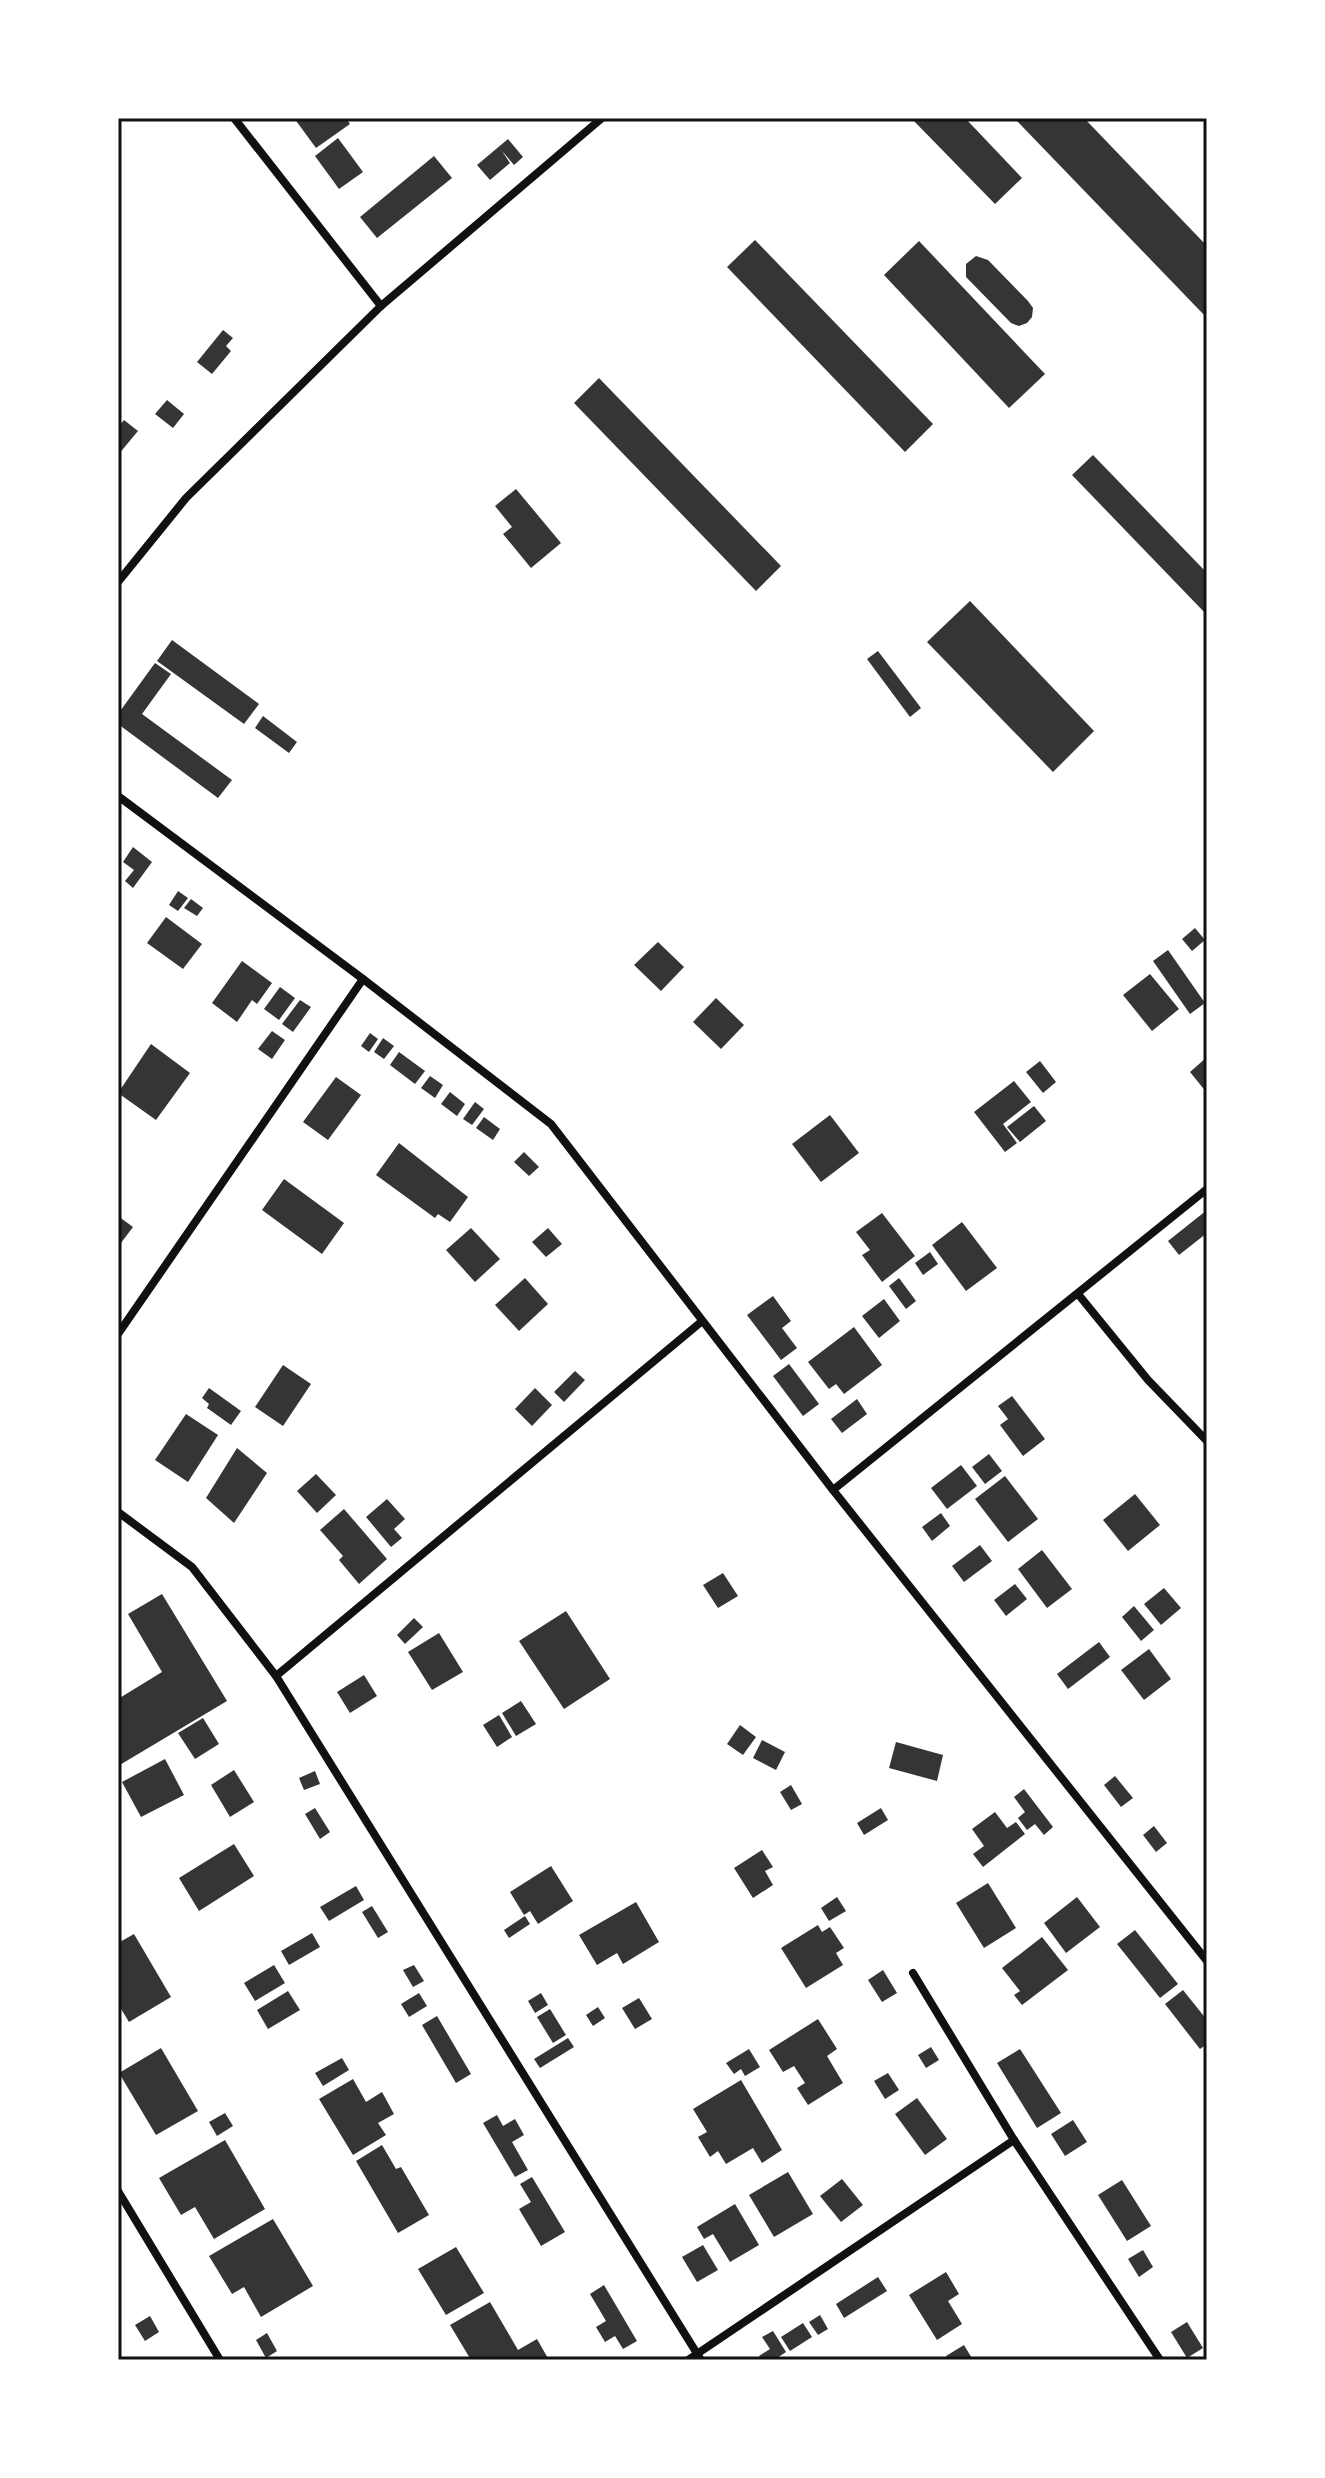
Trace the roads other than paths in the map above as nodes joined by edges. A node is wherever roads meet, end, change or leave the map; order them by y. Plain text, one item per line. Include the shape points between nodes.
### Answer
1 (234, 118) edge
2 (602, 118) edge
3 (381, 306) junction
4 (118, 582) edge
5 (118, 796) edge
6 (363, 979) junction
7 (1207, 1189) edge
8 (1078, 1294) junction
9 (701, 1322) junction
10 (118, 1334) edge
11 (1207, 1441) edge
12 (833, 1490) junction
13 (118, 1512) edge
14 (276, 1676) junction
15 (1207, 1961) edge
16 (913, 1973) dead end
17 (1014, 2140) junction
18 (118, 2191) edge
19 (699, 2357) edge
20 (220, 2360) edge
21 (688, 2360) edge
22 (1160, 2360) edge

1 - 3 street
2 - 3 street
3 - 4 street via 186,498
5 - 6 street
6 - 9 street via 551,1124
6 - 10 street
7 - 8 street
8 - 11 street via 1148,1380
8 - 12 street
9 - 12 street
9 - 14 street
12 - 15 street
13 - 14 street via 192,1567
14 - 19 street
16 - 17 street
17 - 19 street
17 - 22 street
18 - 20 street
19 - 21 street

